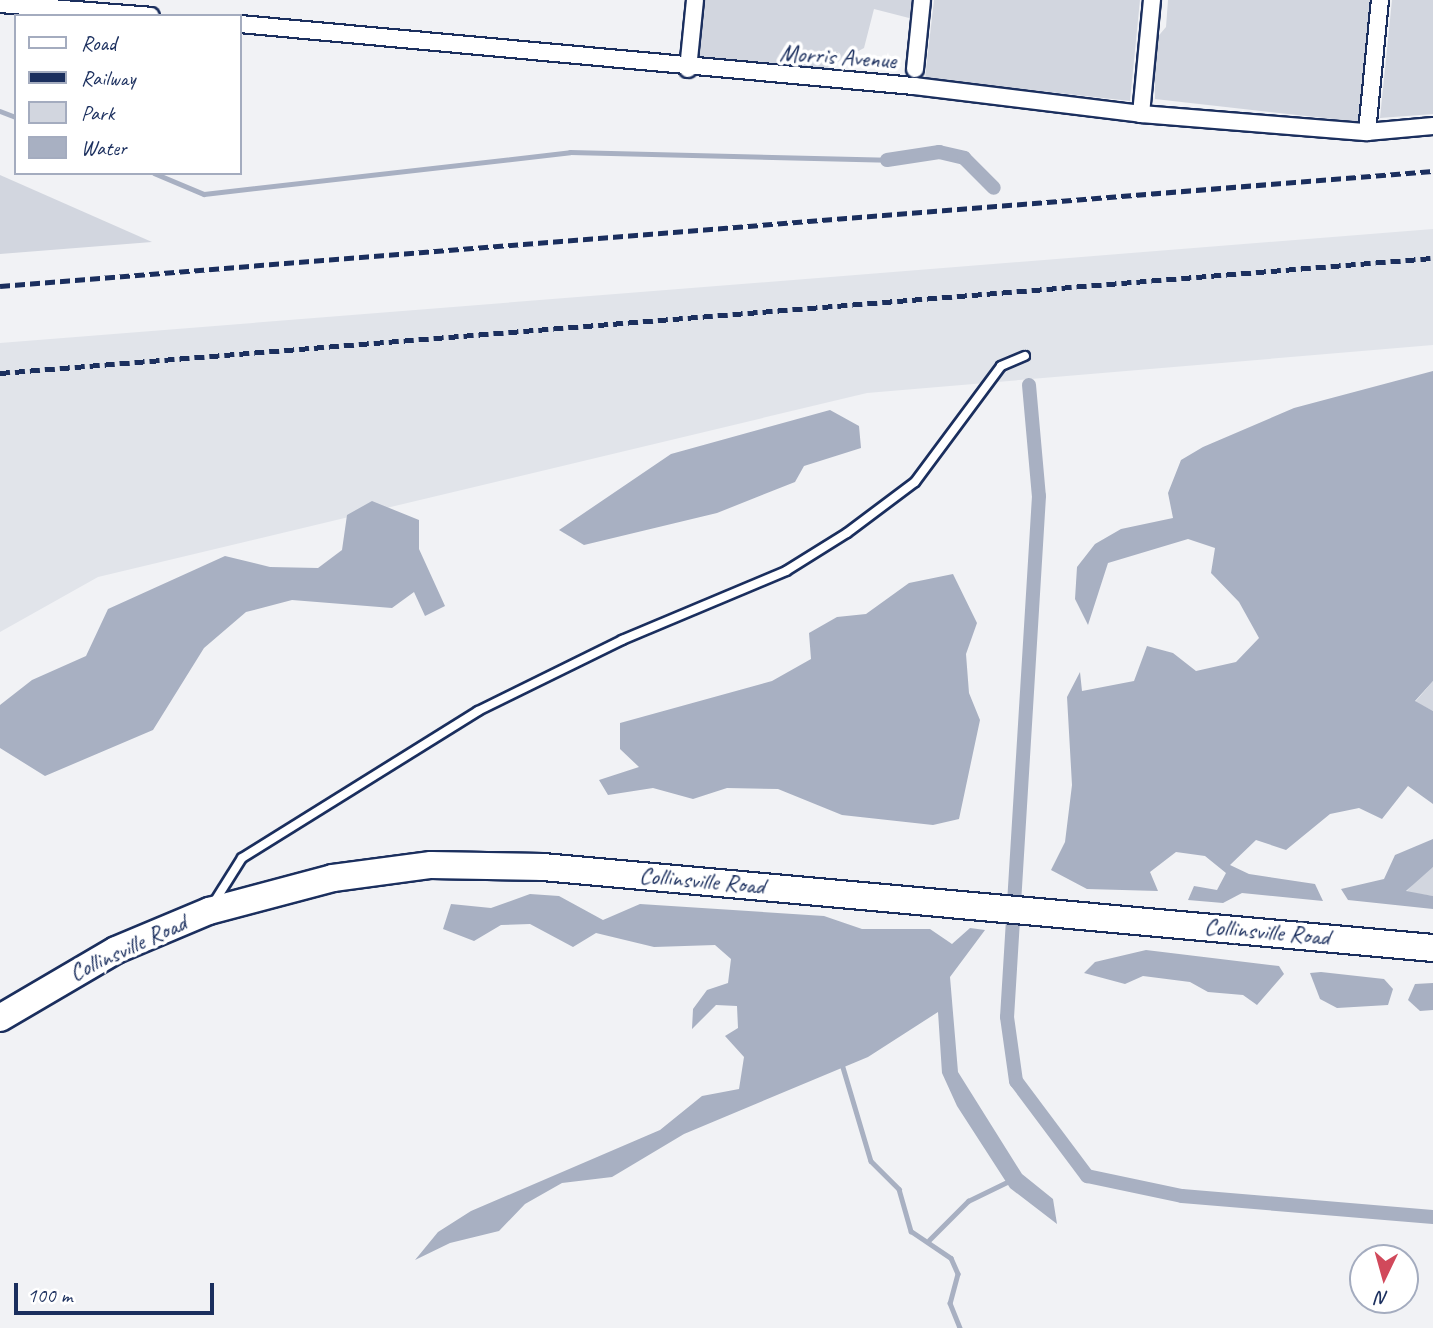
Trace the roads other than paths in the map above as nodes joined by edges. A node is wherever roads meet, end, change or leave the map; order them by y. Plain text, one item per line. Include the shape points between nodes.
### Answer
1 (695, 0) edge
2 (922, 0) edge
3 (1152, 0) edge
4 (1380, 0) edge
5 (0, 4) edge
6 (98, 5) edge
7 (141, 14) edge
8 (242, 24) edge
9 (688, 69) junction
10 (915, 69) dead end
11 (1141, 114) junction
12 (1433, 126) edge
13 (1367, 132) junction
14 (1025, 356) dead end
15 (209, 911) junction
16 (1433, 948) edge
17 (0, 1018) edge

1 - 9 street
2 - 10 street
3 - 11 street
4 - 13 street
5 - 6 street
6 - 7 street
8 - 9 street, Morris Avenue
9 - 11 street, Morris Avenue via 914,86
11 - 13 street, Morris Avenue
12 - 13 street, Morris Avenue
14 - 15 lane via 1001,366 915,482 847,533 786,571 554,671 421,744 242,858
15 - 16 main road, Collinsville Road via 377,870 486,864
15 - 17 main road, Collinsville Road via 116,950

